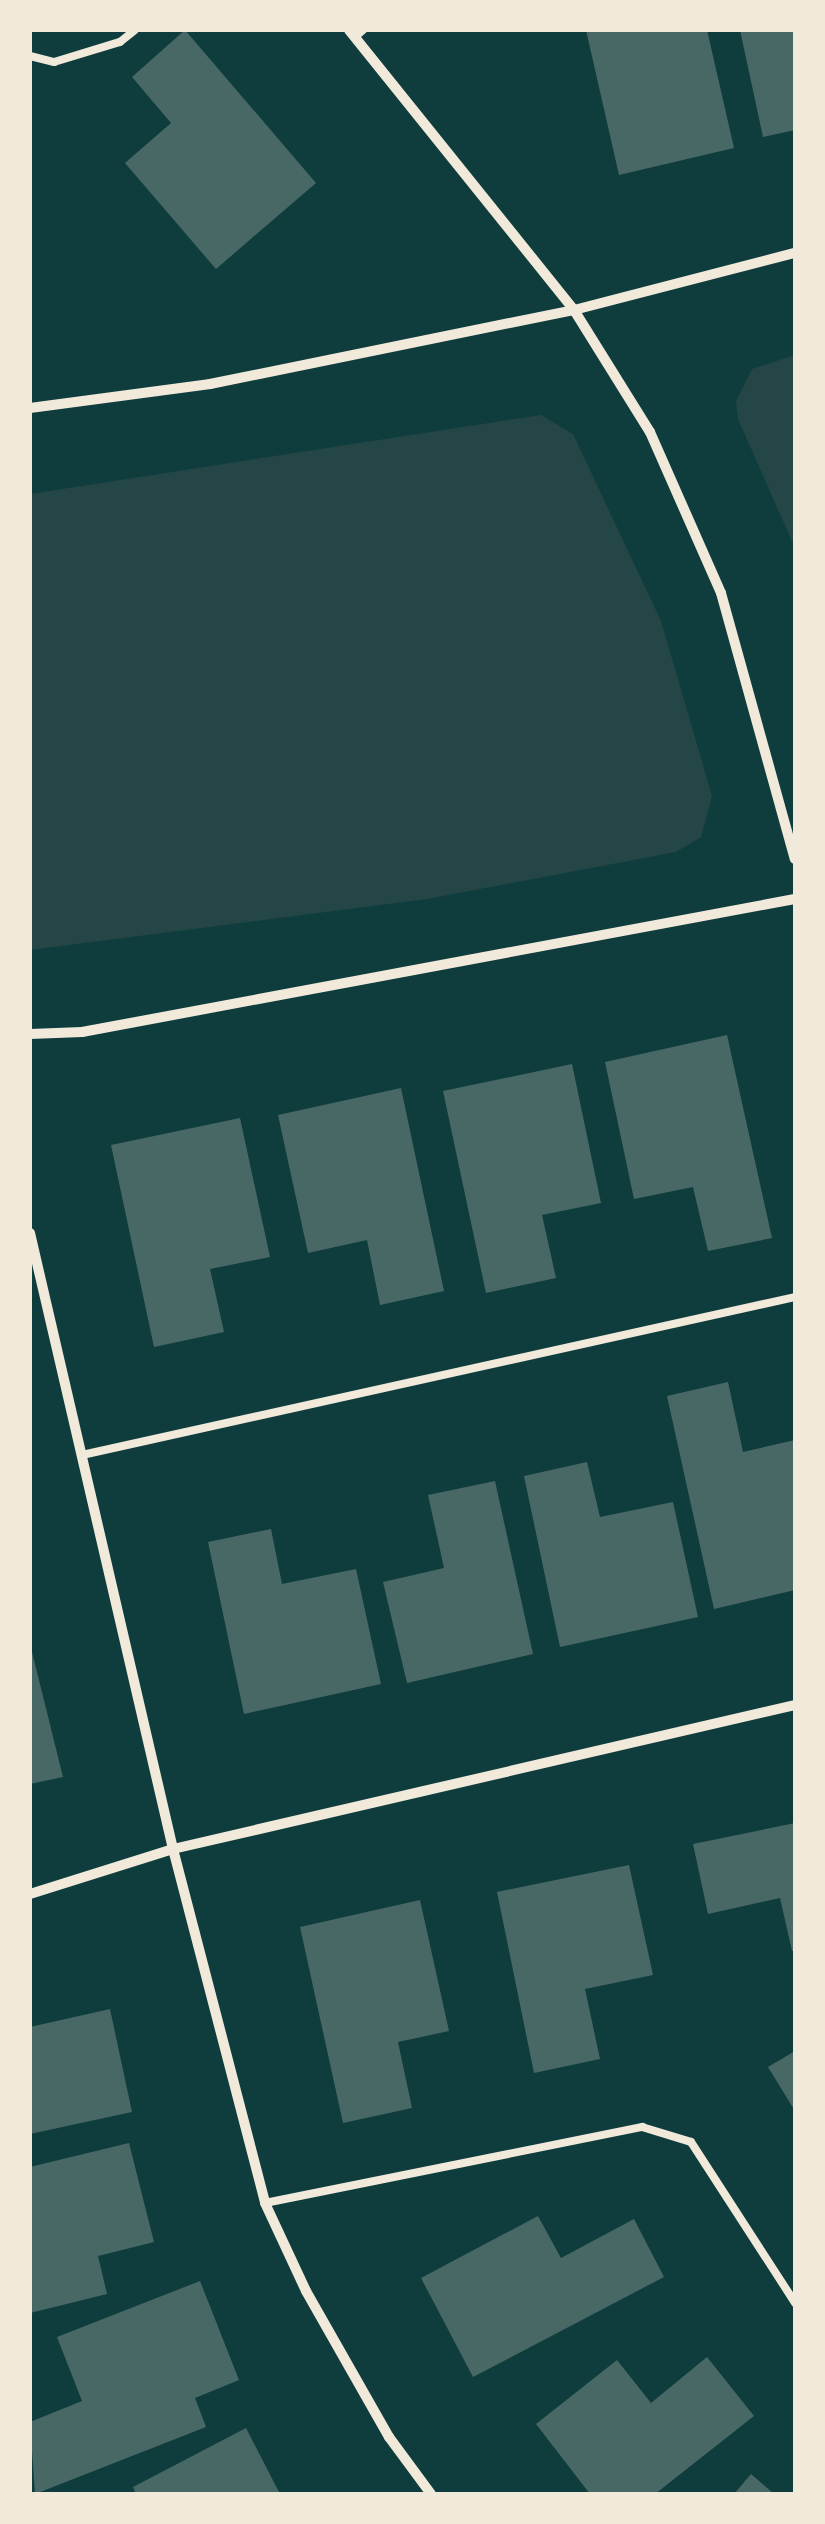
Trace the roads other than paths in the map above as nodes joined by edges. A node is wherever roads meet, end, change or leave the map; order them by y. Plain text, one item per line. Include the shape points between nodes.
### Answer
1 (135, 30) edge
2 (356, 32) edge
3 (30, 56) edge
4 (795, 253) edge
5 (574, 310) junction
6 (30, 408) edge
7 (795, 859) edge
8 (795, 898) edge
9 (30, 1034) edge
10 (30, 1233) edge
11 (795, 1297) edge
12 (82, 1455) junction
13 (795, 1705) edge
14 (173, 1849) junction
15 (30, 1894) edge
16 (265, 2203) junction
17 (795, 2303) edge
18 (431, 2494) edge

1 - 3 lane via 120,42 54,62
2 - 5 street
4 - 5 street
5 - 6 street via 210,384
5 - 7 street via 650,432 721,593
8 - 9 street via 82,1032
10 - 12 street
11 - 12 lane
12 - 14 street
13 - 14 street
14 - 15 street
14 - 16 street
16 - 17 lane via 642,2128 691,2142
16 - 18 street via 389,2437

